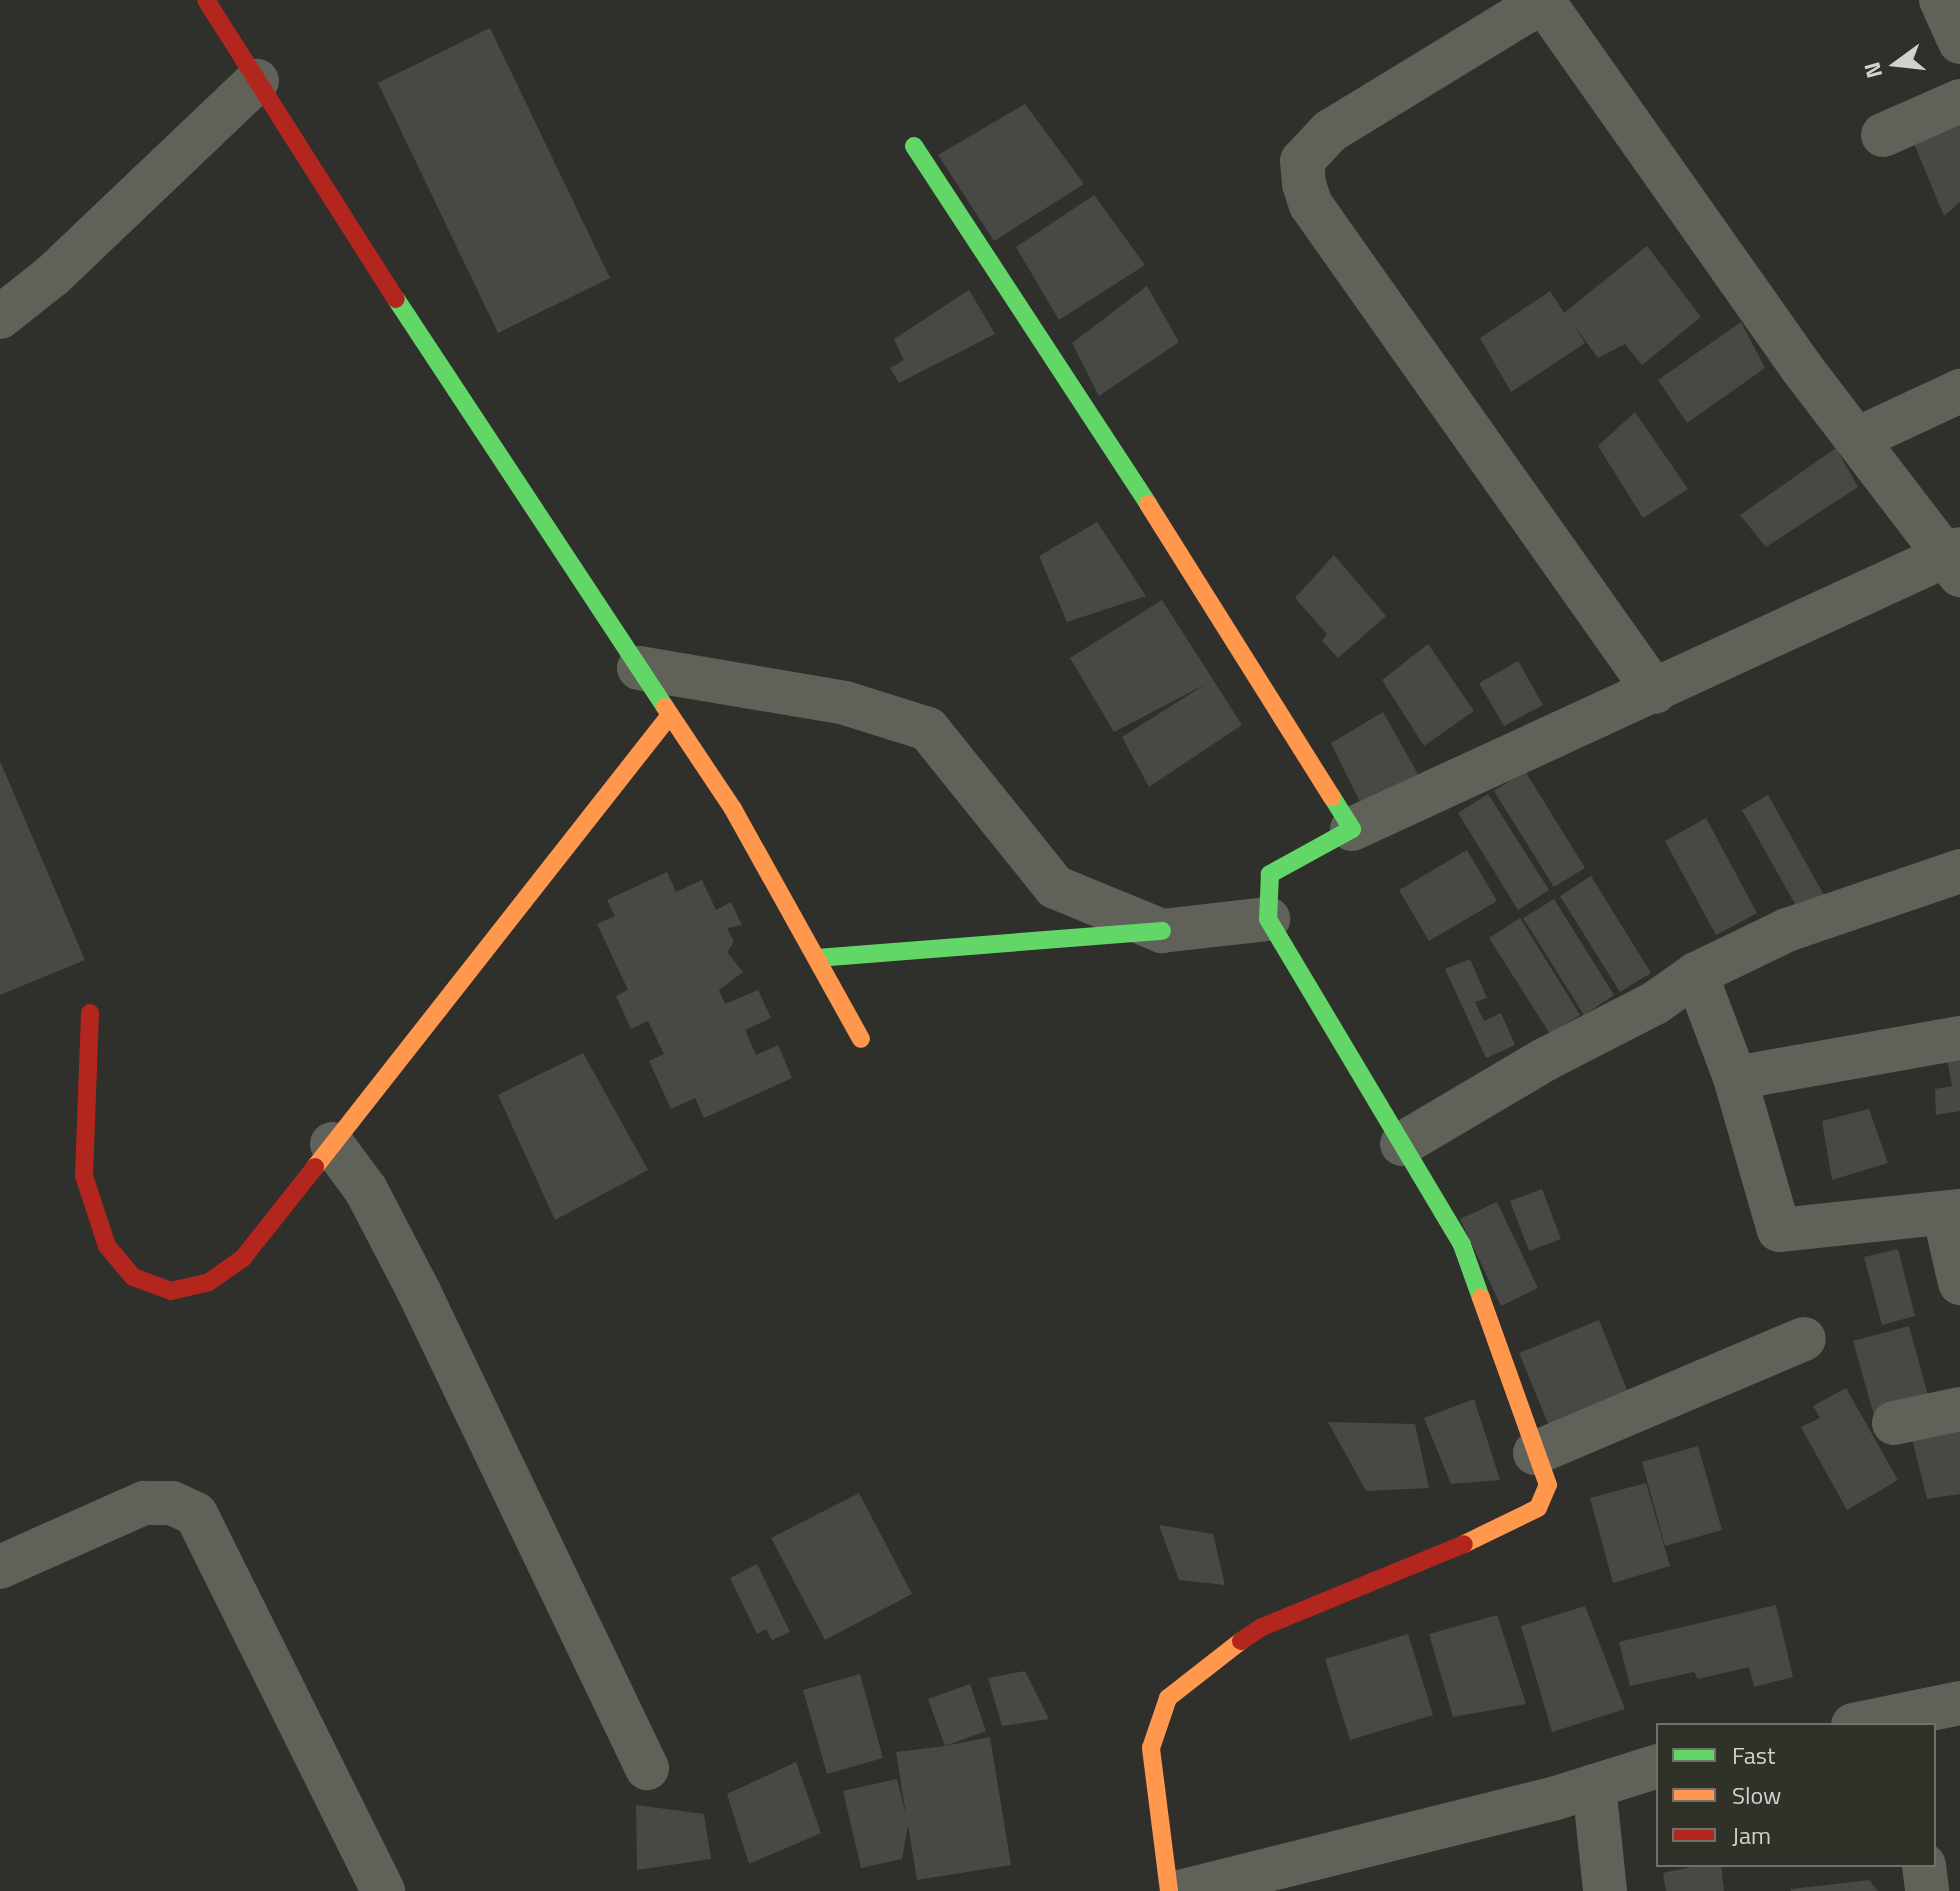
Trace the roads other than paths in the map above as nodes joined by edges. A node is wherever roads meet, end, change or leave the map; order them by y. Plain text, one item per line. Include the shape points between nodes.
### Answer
1 (206, 0) edge
2 (1941, 0) edge
3 (1544, 1) edge
4 (1960, 42) edge
5 (257, 81) junction
6 (1960, 101) edge
7 (1883, 135) dead end
8 (914, 146) dead end
9 (0, 317) edge
10 (1960, 391) edge
11 (1857, 439) junction
12 (1955, 559) edge
13 (639, 668) junction
14 (1655, 692) junction
15 (670, 715) junction
16 (1352, 829) junction
17 (1960, 871) edge
18 (1268, 919) junction
19 (1162, 931) junction
20 (817, 958) junction
21 (1696, 974) junction
22 (90, 1013) dead end
23 (1960, 1038) edge
24 (861, 1039) dead end
25 (1735, 1078) junction
26 (332, 1144) junction
27 (1402, 1144) junction
28 (1952, 1212) edge
29 (1960, 1283) edge
30 (1804, 1339) dead end
31 (1960, 1409) edge
32 (1894, 1423) dead end
33 (1535, 1453) junction
34 (0, 1567) edge
35 (1960, 1703) edge
36 (1907, 1719) edge
37 (1871, 1723) edge
38 (1656, 1767) edge
39 (647, 1768) dead end
40 (1594, 1786) junction
41 (1924, 1867) edge
42 (383, 1891) edge
43 (1169, 1891) edge
44 (1183, 1891) edge
45 (1605, 1891) edge
46 (1927, 1891) edge

1 - 5 street
2 - 4 street
3 - 11 street
3 - 14 street via 1330,131 1302,161 1304,184 1311,205
5 - 9 street via 52,276
5 - 13 street via 288,136
6 - 7 street
8 - 16 street via 1063,369
10 - 11 street
11 - 12 street
12 - 14 street
13 - 15 street
13 - 19 street via 845,703 928,729 1055,887
14 - 16 street
15 - 20 street via 733,809
15 - 26 street
16 - 18 street via 1270,874
17 - 21 street via 1787,930
18 - 19 street
18 - 27 street
19 - 20 street
20 - 24 street
21 - 25 street
21 - 27 street via 1655,1003 1546,1059
22 - 26 street via 84,1176 107,1246 133,1277 171,1291 209,1282 243,1258
23 - 25 street
25 - 28 street via 1779,1230
26 - 39 street via 366,1190 419,1292
27 - 33 street via 1462,1245
28 - 29 street
30 - 33 street
31 - 32 street
33 - 43 street via 1548,1485 1538,1508 1510,1525 1262,1627 1205,1664 1168,1698 1151,1748
34 - 42 street via 144,1503 172,1503 196,1514
35 - 36 street
36 - 37 street
38 - 40 street
40 - 44 street
40 - 45 street
41 - 46 street

